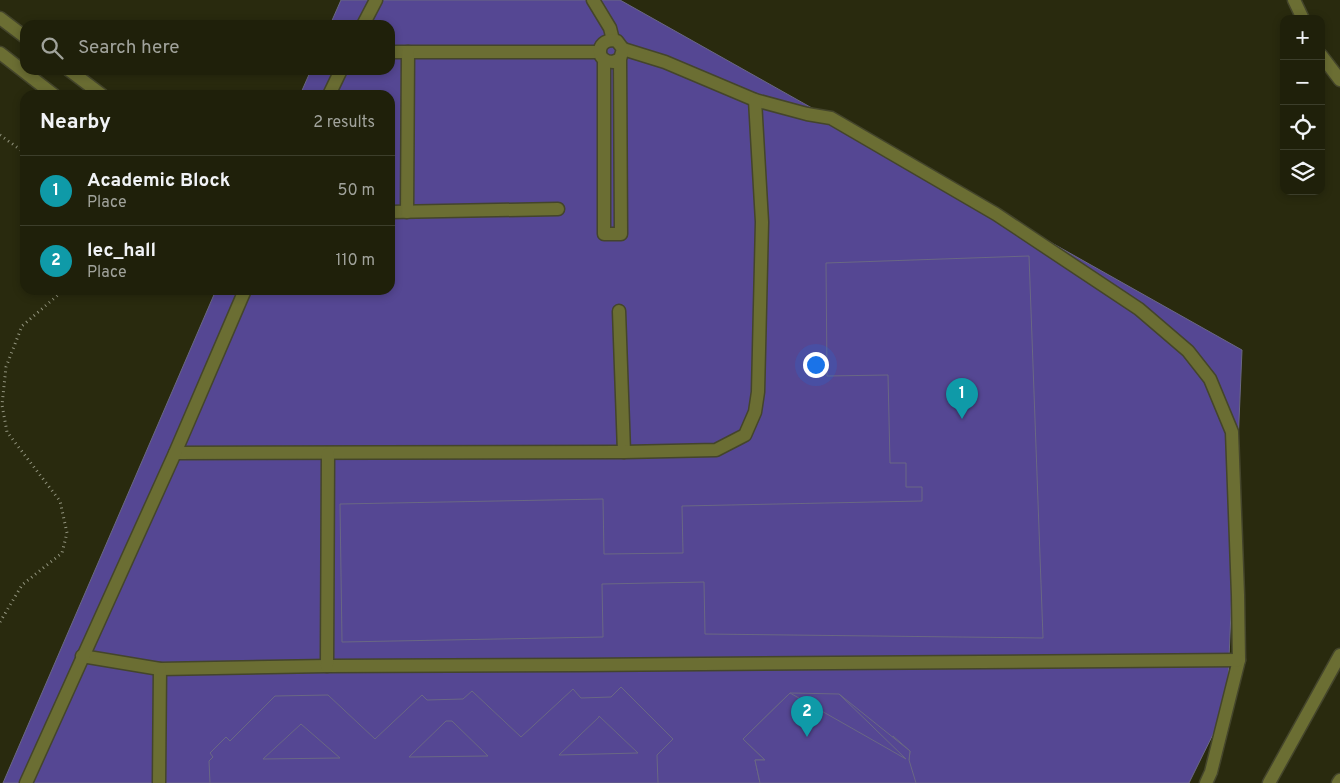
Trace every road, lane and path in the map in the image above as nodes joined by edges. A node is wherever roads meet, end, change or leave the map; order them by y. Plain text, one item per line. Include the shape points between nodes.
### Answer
1 (376, 0) edge
2 (593, 0) edge
3 (1294, 0) edge
4 (1301, 15) edge
5 (0, 18) edge
6 (366, 20) edge
7 (20, 33) edge
8 (613, 40) junction
9 (395, 52) edge
10 (408, 52) junction
11 (0, 53) edge
12 (621, 54) junction
13 (602, 56) junction
14 (1325, 60) edge
15 (20, 69) edge
16 (28, 75) edge
17 (76, 75) edge
18 (339, 75) edge
19 (1340, 80) edge
20 (48, 90) edge
21 (95, 90) edge
22 (331, 90) edge
23 (755, 100) junction
24 (0, 135) edge
25 (20, 149) edge
26 (558, 209) dead end
27 (395, 212) edge
28 (407, 212) junction
29 (57, 295) edge
30 (243, 295) edge
31 (619, 311) dead end
32 (624, 452) junction
33 (175, 453) junction
34 (328, 454) junction
35 (0, 622) edge
36 (1340, 655) edge
37 (82, 656) junction
38 (1239, 660) junction
39 (327, 666) junction
40 (160, 669) junction
41 (26, 783) edge
42 (159, 783) edge
43 (1206, 783) edge
44 (1269, 783) edge

1 - 6 street
2 - 8 street via 610,28
3 - 4 street
5 - 7 street
8 - 12 street via 619,43
8 - 13 street via 604,42 600,49
9 - 10 street
10 - 13 street
10 - 28 street
11 - 15 street
12 - 13 street via 613,62
12 - 13 street via 621,234 604,234
12 - 23 street via 665,62
14 - 19 street
16 - 20 street
17 - 21 street
18 - 22 street
23 - 32 street via 762,222 755,412 745,435 716,450
23 - 38 street via 831,118 996,214 1139,309 1188,351 1210,379 1232,432
24 - 25 path
26 - 28 street
27 - 28 street
29 - 35 path via 22,326 6,367 2,405 7,432 60,501 67,533 62,553 22,585
30 - 33 street
31 - 32 street
32 - 34 street
33 - 34 street
33 - 37 street
34 - 39 street
36 - 44 street
37 - 40 street
37 - 41 street
38 - 39 street
38 - 43 street
39 - 40 street
40 - 42 street

